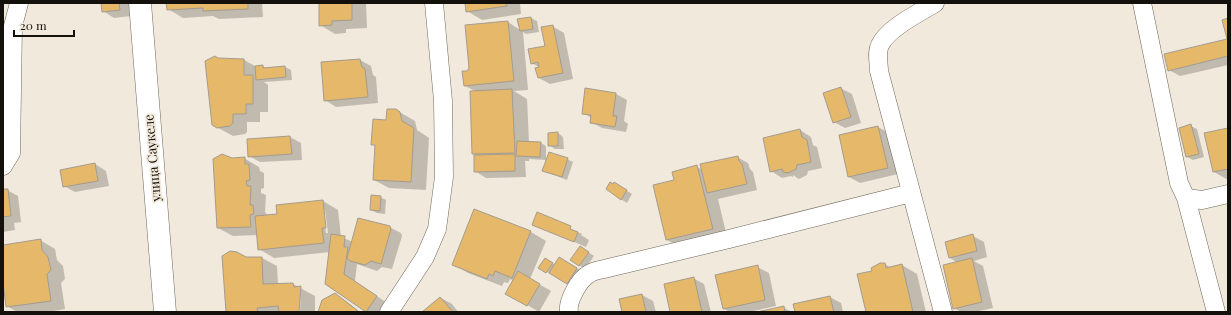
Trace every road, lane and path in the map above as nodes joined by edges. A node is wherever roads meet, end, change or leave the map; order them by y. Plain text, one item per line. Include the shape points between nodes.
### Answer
1 (19, 3) edge
2 (140, 3) edge
3 (434, 3) edge
4 (935, 3) edge
5 (1142, 3) edge
6 (3, 166) edge
7 (911, 193) junction
8 (1228, 194) edge
9 (1186, 198) junction
10 (568, 309) edge
11 (165, 312) edge
12 (388, 312) edge
13 (943, 312) edge
14 (1216, 312) edge

1 - 6 street via 13,26 11,153
2 - 11 street, улица Саукеле
3 - 12 street via 443,109 444,177 437,229 425,257
4 - 7 street via 886,37 878,53 879,71
5 - 9 street via 1179,183
7 - 10 street via 729,240 604,268 587,274 575,289
7 - 13 street
8 - 9 street via 1202,200
9 - 14 street

